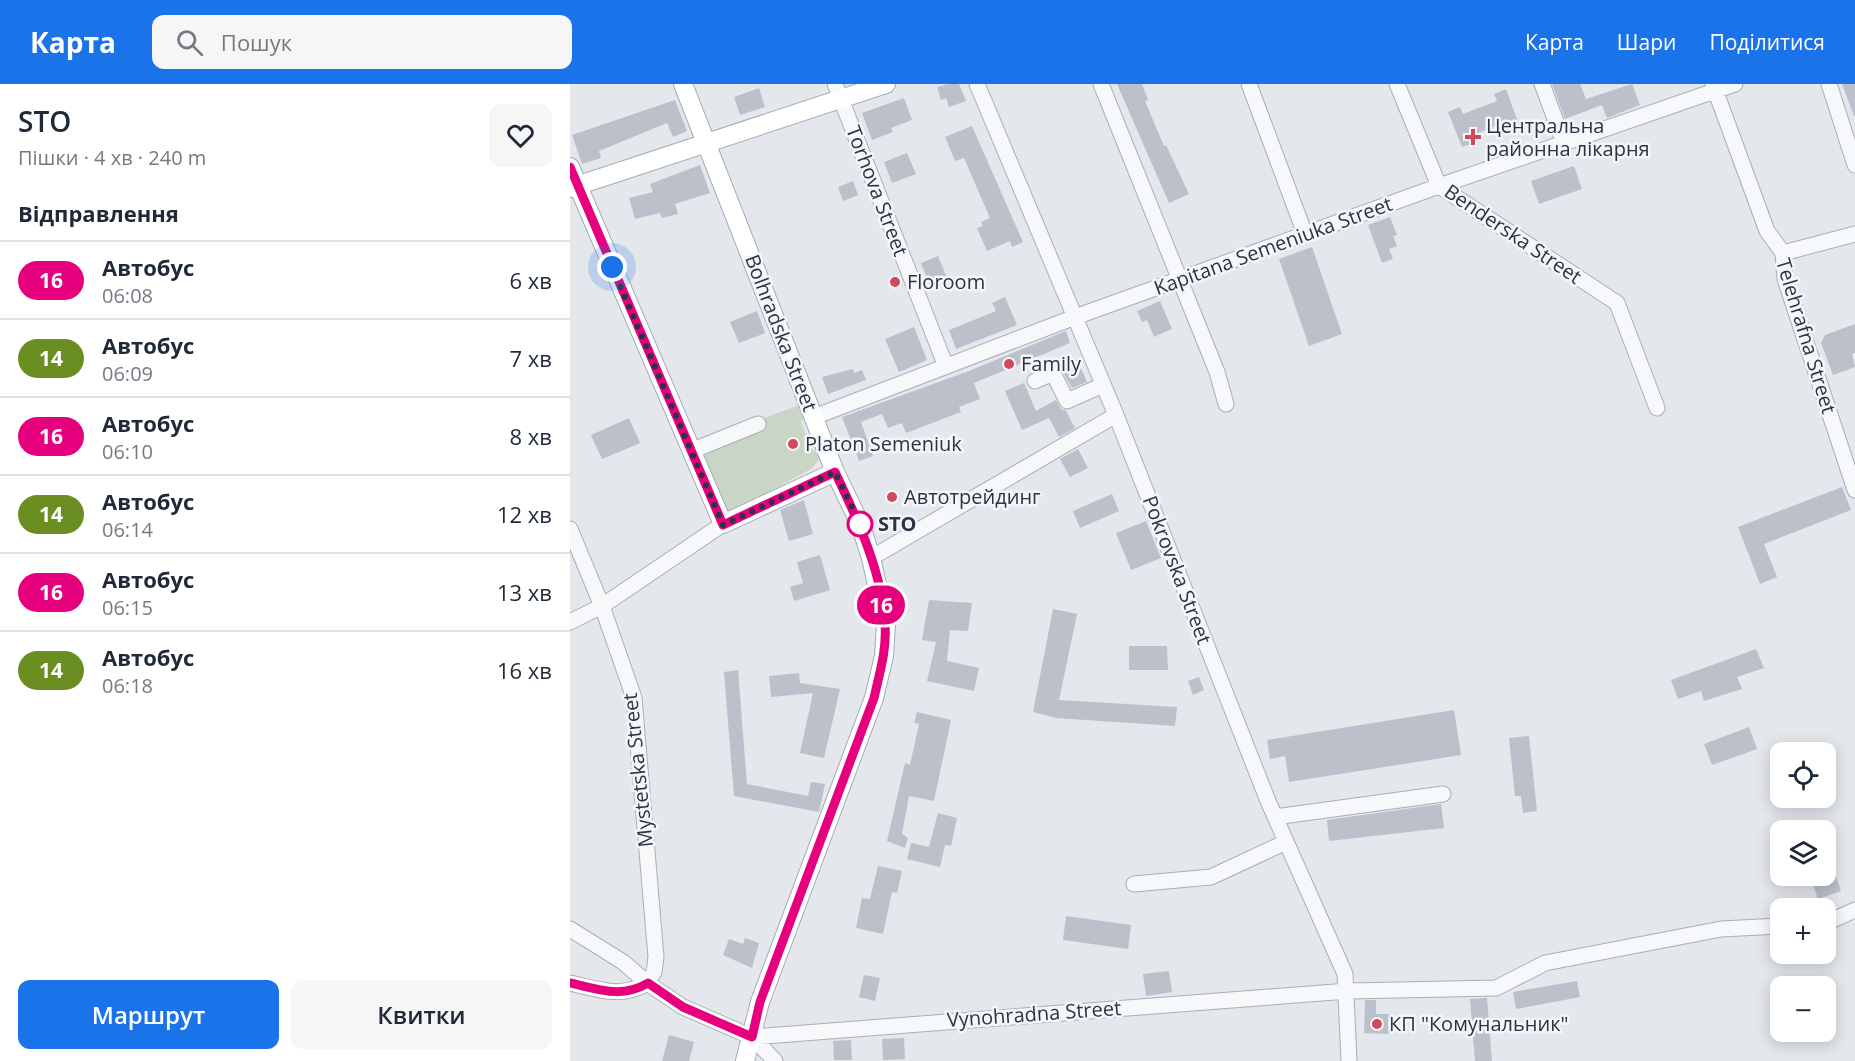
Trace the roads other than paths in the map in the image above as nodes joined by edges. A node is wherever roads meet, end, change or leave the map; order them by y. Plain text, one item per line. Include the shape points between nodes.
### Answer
1 (683, 84) edge
2 (886, 84) edge
3 (977, 84) edge
4 (1101, 84) edge
5 (1249, 84) edge
6 (1397, 84) edge
7 (1542, 84) edge
8 (1735, 84) edge
9 (1829, 84) edge
10 (1715, 87) edge
11 (838, 91) edge
12 (708, 143) junction
13 (1564, 143) junction
14 (1855, 165) edge
15 (570, 167) edge
16 (1439, 186) junction
17 (573, 187) edge
18 (1305, 234) junction
19 (1855, 234) edge
20 (1783, 253) junction
21 (1180, 279) junction
22 (1075, 317) junction
23 (945, 364) junction
24 (1035, 381) dead end
25 (1103, 385) junction
26 (1226, 404) dead end
27 (1657, 408) dead end
28 (1116, 414) junction
29 (814, 417) junction
30 (758, 424) dead end
31 (691, 452) junction
32 (835, 472) junction
33 (1855, 490) edge
34 (723, 525) junction
35 (570, 529) edge
36 (871, 558) junction
37 (602, 606) junction
38 (570, 622) edge
39 (1443, 794) dead end
40 (1275, 817) junction
41 (1286, 842) junction
42 (1134, 884) dead end
43 (1855, 910) edge
44 (1836, 919) edge
45 (1770, 926) edge
46 (570, 929) edge
47 (570, 983) edge
48 (648, 983) junction
49 (1348, 991) junction
50 (752, 1037) junction
51 (745, 1061) edge
52 (775, 1061) edge
53 (1349, 1061) edge

1 - 12 main road, Bolhradska Street
2 - 11 main road
3 - 22 street, Pokrovska Street
4 - 21 street
5 - 18 street
6 - 16 street, Benderska Street
7 - 13 street
8 - 10 street, Kapitana Semeniuka Street
9 - 14 street
10 - 13 street, Kapitana Semeniuka Street
10 - 20 street, Telehrafna Street via 1767,231
11 - 12 main road
11 - 23 street, Torhova Street
12 - 17 main road
12 - 29 main road, Bolhradska Street
13 - 16 street, Kapitana Semeniuka Street
15 - 17 main road
16 - 18 street, Kapitana Semeniuka Street
16 - 27 street, Benderska Street via 1617,303
17 - 31 main road
18 - 21 street, Kapitana Semeniuka Street
19 - 20 street
20 - 33 street, Telehrafna Street via 1785,279
21 - 22 street, Kapitana Semeniuka Street
21 - 26 street
22 - 23 street, Kapitana Semeniuka Street
22 - 25 street, Pokrovska Street
23 - 29 street, Kapitana Semeniuka Street
24 - 25 street via 1053,373 1066,401
25 - 28 street, Pokrovska Street
28 - 36 street
28 - 40 street, Pokrovska Street
29 - 32 main road, Bolhradska Street
30 - 31 street
31 - 34 main road
32 - 34 main road
32 - 36 main road, Bolhradska Street via 861,526
34 - 37 street
35 - 37 street, Mystetska Street
36 - 50 main road, Bolhradska Street via 885,625 884,656 874,698 760,1002
37 - 38 street
37 - 48 street, Mystetska Street via 634,698 656,957
39 - 40 street
40 - 41 street, Pokrovska Street
41 - 42 street via 1211,877
41 - 49 street, Pokrovska Street via 1339,957
43 - 44 street
45 - 49 street, Vynohradna Street via 1720,929 1545,963 1496,988
46 - 48 street via 623,962
47 - 48 street via 618,994 634,992
48 - 50 street via 683,1007
49 - 50 street, Vynohradna Street
49 - 53 street, Pokrovska Street
50 - 51 main road, Bolhradska Street
50 - 52 street

